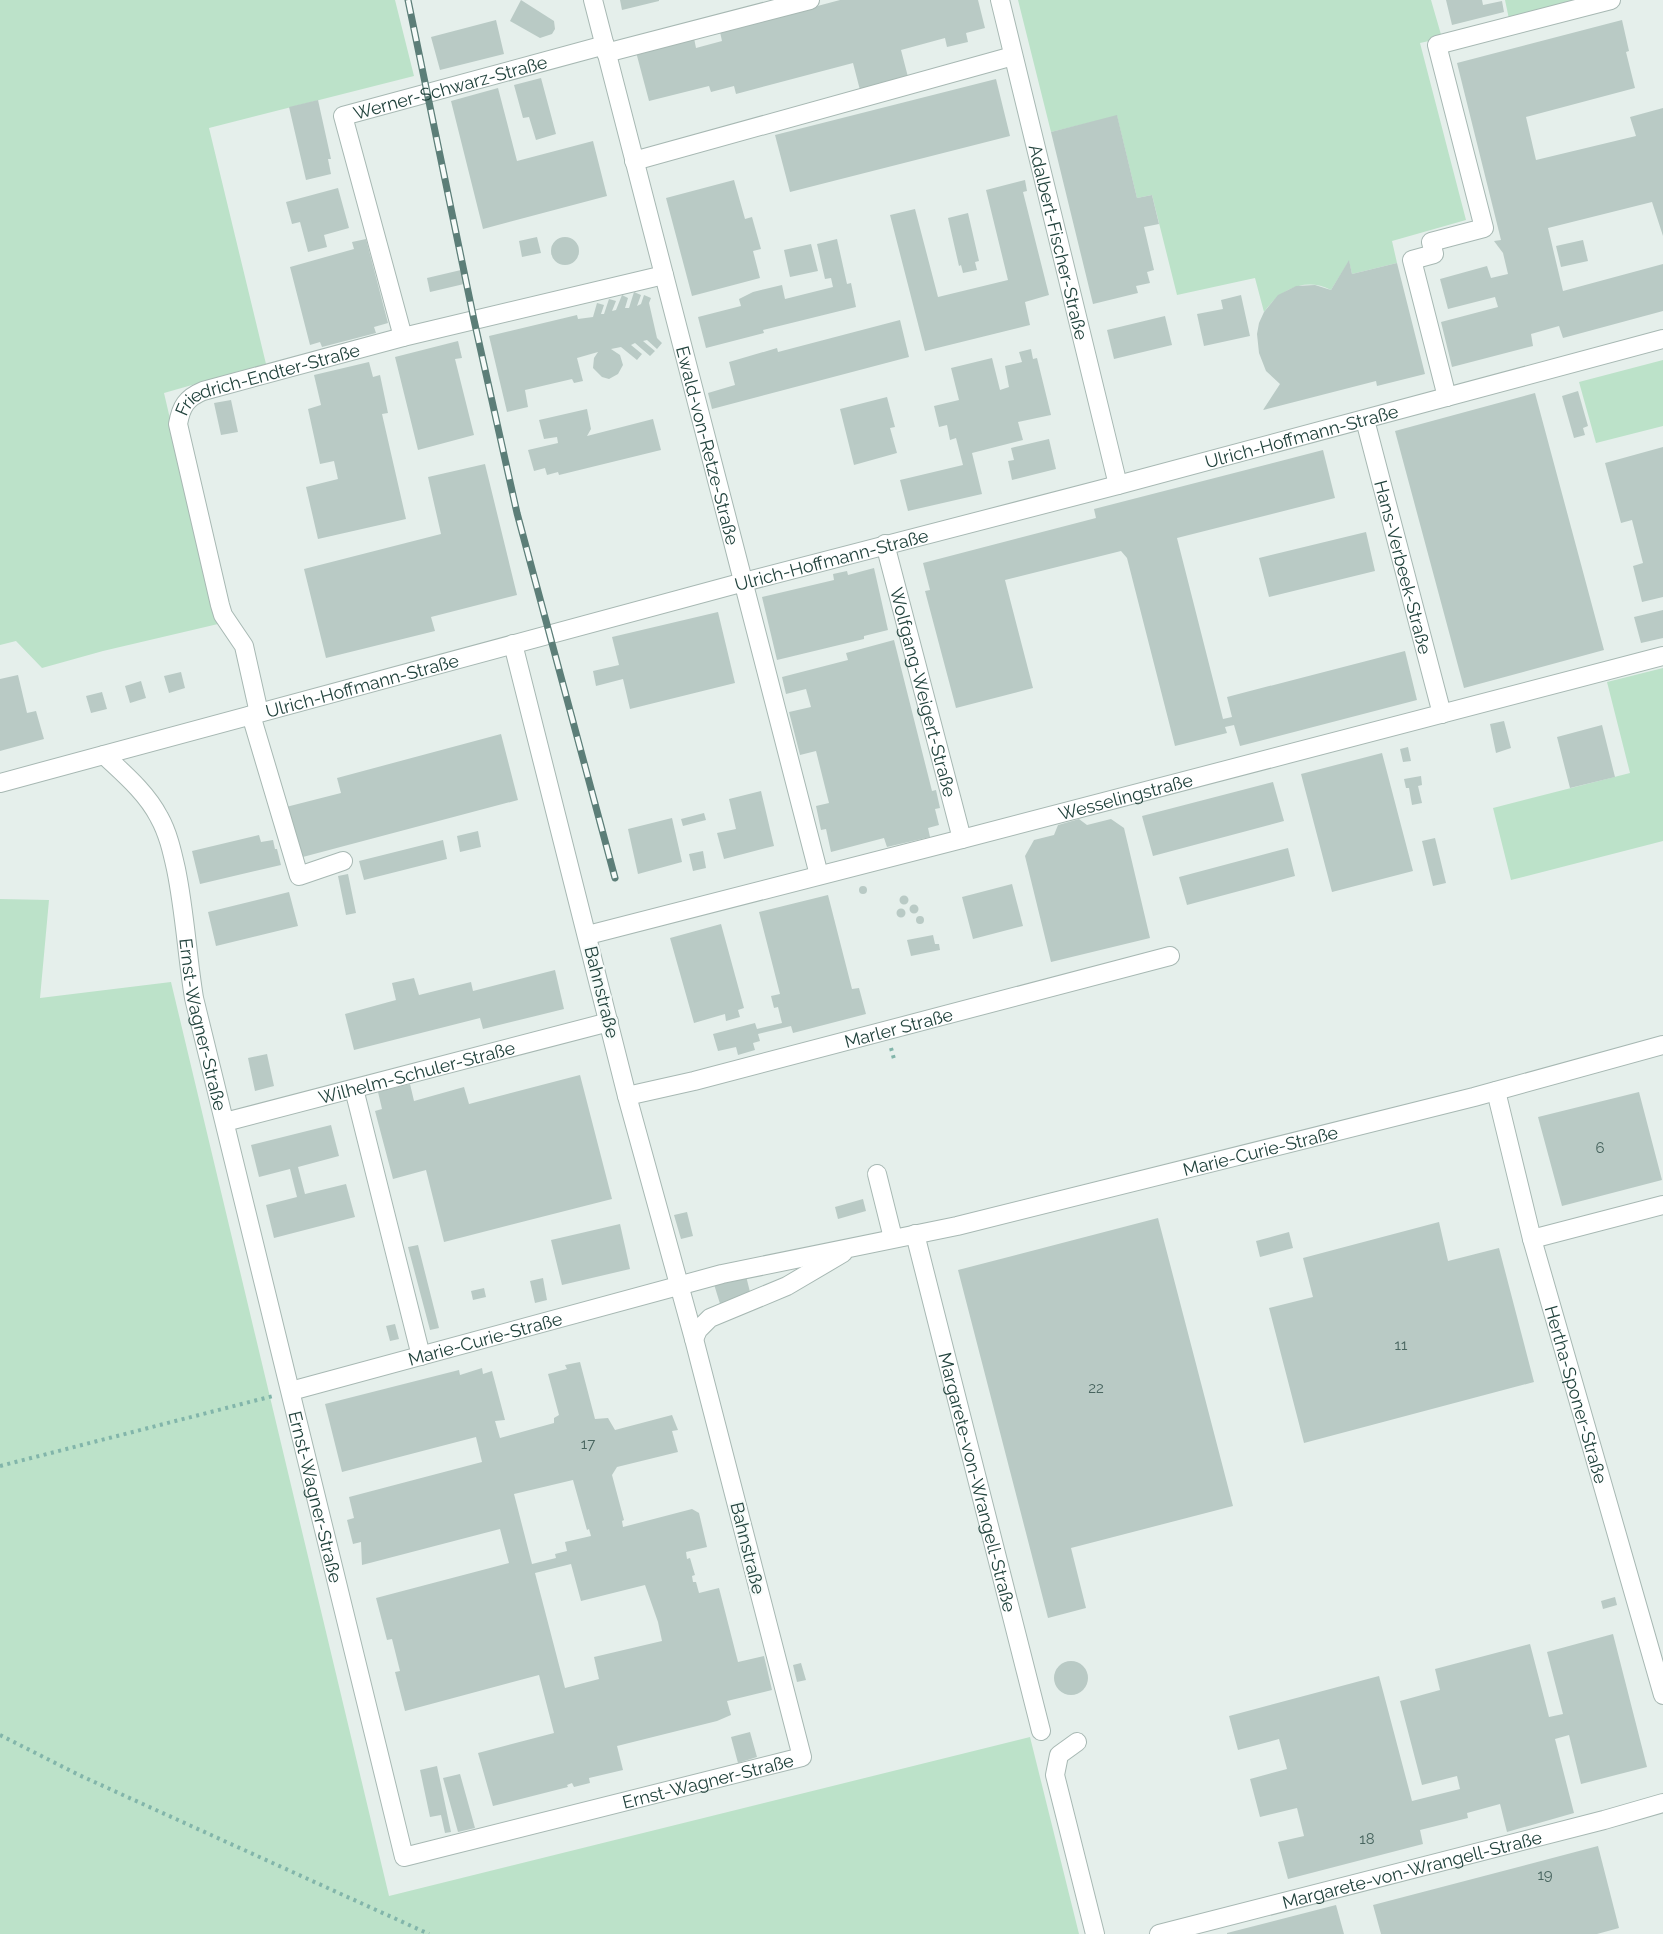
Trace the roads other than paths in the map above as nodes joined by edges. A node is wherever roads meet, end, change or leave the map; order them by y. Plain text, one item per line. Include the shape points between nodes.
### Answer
1 (593, 0) edge
2 (810, 0) edge
3 (1000, 0) edge
4 (1611, 0) edge
5 (779, 4) edge
6 (605, 49) junction
7 (1013, 56) junction
8 (634, 162) junction
9 (664, 275) junction
10 (404, 337) junction
11 (1663, 339) edge
12 (1447, 397) junction
13 (1365, 420) junction
14 (1118, 485) junction
15 (885, 544) junction
16 (744, 582) junction
17 (513, 644) junction
18 (1663, 656) edge
19 (255, 714) junction
20 (1442, 714) junction
21 (104, 755) junction
22 (0, 783) edge
23 (962, 839) junction
24 (344, 861) dead end
25 (819, 875) junction
26 (588, 935) junction
27 (1170, 956) dead end
28 (609, 1022) junction
29 (1663, 1045) edge
30 (354, 1089) junction
31 (1496, 1091) junction
32 (627, 1096) junction
33 (225, 1122) junction
34 (877, 1174) dead end
35 (1663, 1205) edge
36 (915, 1234) junction
37 (893, 1238) junction
38 (1532, 1239) junction
39 (855, 1246) junction
40 (680, 1285) junction
41 (694, 1339) junction
42 (422, 1356) junction
43 (291, 1391) junction
44 (1663, 1695) edge
45 (1041, 1731) dead end
46 (1077, 1742) dead end
47 (802, 1757) joint
48 (1663, 1803) edge
49 (1095, 1934) edge
50 (1159, 1934) edge

1 - 6 street, Ewald-von-Retze-Straße
2 - 5 street
3 - 7 street, Adalbert-Fischer-Straße
4 - 12 street via 1437,45 1484,228 1431,242 1434,254 1412,260
5 - 6 street
6 - 8 street, Ewald-von-Retze-Straße
6 - 10 street, Werner-Schwarz-Straße via 343,116
7 - 8 street
7 - 14 street, Adalbert-Fischer-Straße
8 - 9 street, Ewald-von-Retze-Straße
9 - 10 street, Friedrich-Endter-Straße
9 - 16 street, Ewald-von-Retze-Straße
10 - 19 street, Friedrich-Endter-Straße via 203,391 193,395 180,410 178,424 220,605 244,646
11 - 12 street, Ulrich-Hoffmann-Straße
12 - 13 street, Ulrich-Hoffmann-Straße
13 - 14 street, Ulrich-Hoffmann-Straße
13 - 20 street, Hans-Verbeek-Straße
14 - 15 street, Ulrich-Hoffmann-Straße
15 - 16 street, Ulrich-Hoffmann-Straße
15 - 23 street, Wolfgang-Weigert-Straße
16 - 17 street, Ulrich-Hoffmann-Straße
16 - 25 street, Ewald-von-Retze-Straße
17 - 19 street, Ulrich-Hoffmann-Straße
17 - 26 street, Bahnstraße
18 - 20 street, Wesselingstraße
19 - 21 street, Ulrich-Hoffmann-Straße
19 - 24 street, Friedrich-Endter-Straße via 299,876
20 - 23 street, Wesselingstraße
21 - 22 street, Ulrich-Hoffmann-Straße
21 - 33 street, Ernst-Wagner-Straße via 148,801 170,843 185,913 194,998
23 - 25 street, Wesselingstraße
25 - 26 street, Wesselingstraße
26 - 28 street, Bahnstraße
27 - 32 street, Marler Straße
28 - 30 street, Wilhelm-Schuler-Straße
28 - 32 street, Bahnstraße
29 - 31 street, Marie-Curie-Straße
30 - 33 street, Wilhelm-Schuler-Straße
30 - 42 street
31 - 36 street, Marie-Curie-Straße
31 - 38 street, Hertha-Sponer-Straße
32 - 40 street, Bahnstraße
33 - 43 street, Ernst-Wagner-Straße
34 - 37 street
35 - 38 street
36 - 37 street, Marie-Curie-Straße
36 - 45 street, Margarete-von-Wrangell-Straße
37 - 39 street, Marie-Curie-Straße
38 - 44 street, Hertha-Sponer-Straße
39 - 40 street, Marie-Curie-Straße
39 - 41 street via 787,1286 710,1318
40 - 41 street, Bahnstraße
40 - 42 street, Marie-Curie-Straße
41 - 47 street, Bahnstraße
42 - 43 street, Marie-Curie-Straße
43 - 47 street, Ernst-Wagner-Straße via 404,1857
46 - 49 street via 1059,1755 1054,1775
48 - 50 street, Margarete-von-Wrangell-Straße

